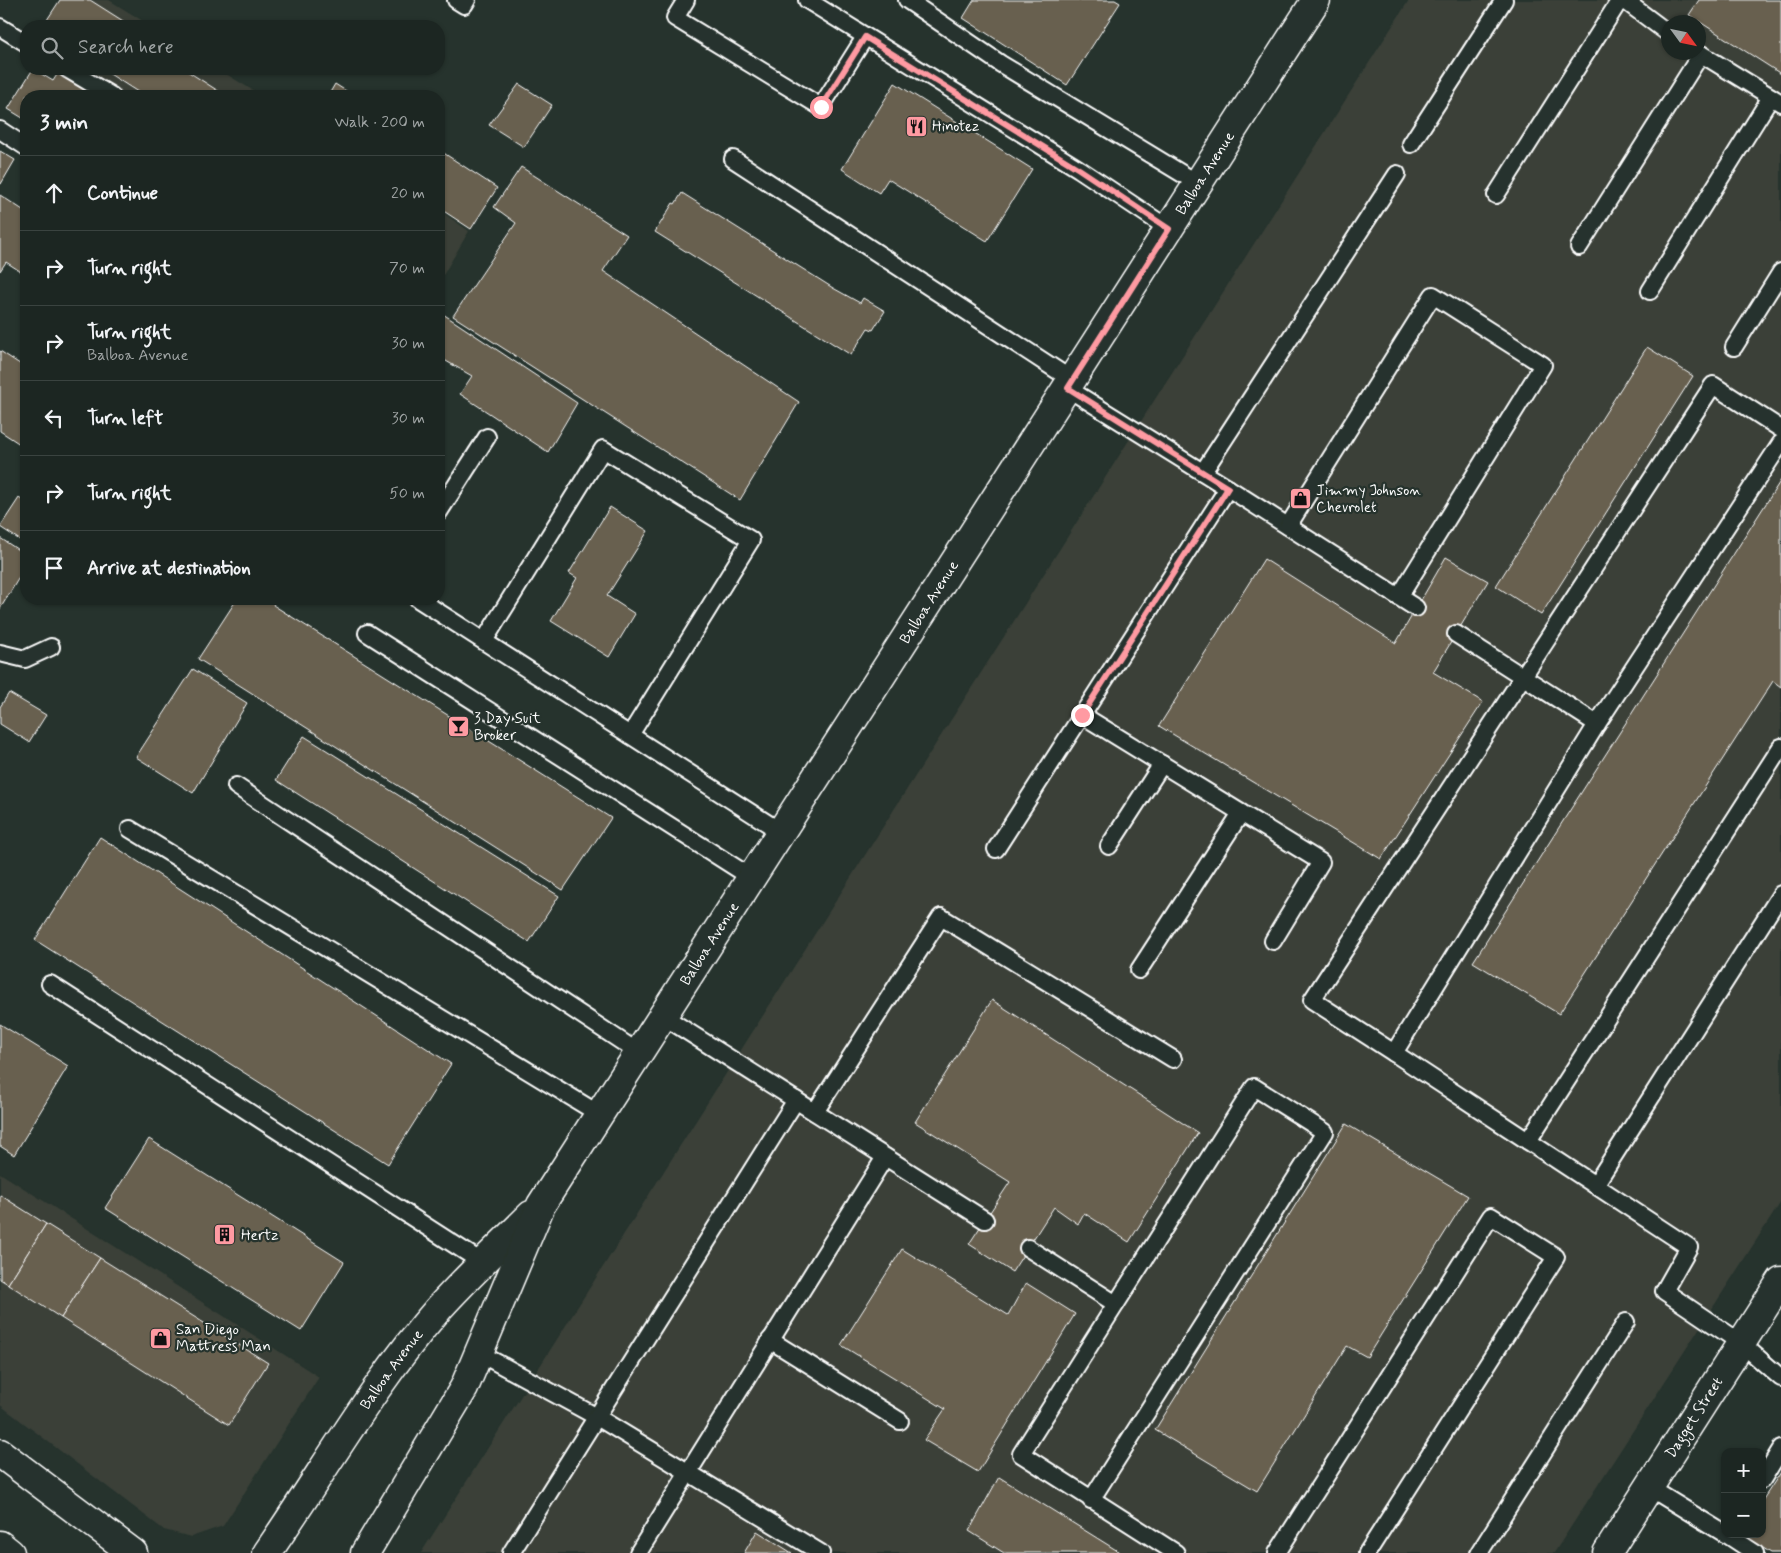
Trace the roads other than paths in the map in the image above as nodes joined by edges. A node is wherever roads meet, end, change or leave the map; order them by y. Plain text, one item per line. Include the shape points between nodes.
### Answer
1 (456, 0) edge
2 (467, 0) edge
3 (686, 0) edge
4 (807, 0) edge
5 (1504, 0) edge
6 (1622, 0) edge
7 (1313, 1) edge
8 (914, 2) edge
9 (0, 27) edge
10 (1661, 28) edge
11 (865, 37) junction
12 (20, 40) edge
13 (1706, 57) edge
14 (1696, 60) edge
15 (78, 75) edge
16 (102, 90) edge
17 (1776, 100) edge
18 (0, 130) edge
19 (20, 143) edge
20 (1411, 144) dead end
21 (734, 159) dead end
22 (1397, 174) dead end
23 (1199, 184) junction
24 (1496, 195) dead end
25 (1169, 229) junction
26 (1579, 247) dead end
27 (1781, 272) edge
28 (1650, 291) dead end
29 (1734, 347) dead end
30 (1070, 384) junction
31 (1781, 429) edge
32 (487, 437) dead end
33 (1781, 443) edge
34 (1203, 472) junction
35 (1228, 488) junction
36 (445, 503) edge
37 (1288, 526) junction
38 (1399, 597) junction
39 (427, 605) edge
40 (1416, 608) dead end
41 (367, 633) dead end
42 (1456, 634) dead end
43 (484, 641) junction
44 (51, 647) dead end
45 (0, 653) edge
46 (1523, 676) junction
47 (1082, 715) junction
48 (1597, 724) junction
49 (630, 735) junction
50 (1781, 747) edge
51 (1162, 764) junction
52 (236, 786) dead end
53 (1241, 813) junction
54 (130, 829) dead end
55 (781, 832) junction
56 (1109, 846) dead end
57 (996, 849) dead end
58 (752, 878) junction
59 (1781, 894) edge
60 (1273, 941) dead end
61 (1139, 970) dead end
62 (50, 984) dead end
63 (663, 1016) junction
64 (639, 1053) junction
65 (1394, 1053) junction
66 (1173, 1059) dead end
67 (796, 1100) junction
68 (815, 1112) junction
69 (599, 1114) junction
70 (1528, 1141) junction
71 (886, 1157) junction
72 (1595, 1185) junction
73 (540, 1205) junction
74 (985, 1220) dead end
75 (1028, 1248) dead end
76 (483, 1263) junction
77 (1781, 1281) edge
78 (1116, 1304) junction
79 (1626, 1322) dead end
80 (770, 1340) junction
81 (1741, 1343) junction
82 (478, 1353) junction
83 (1781, 1378) edge
84 (596, 1417) junction
85 (900, 1421) dead end
86 (1781, 1449) edge
87 (0, 1453) edge
88 (687, 1472) junction
89 (1766, 1473) edge
90 (1650, 1488) junction
91 (1091, 1500) junction
92 (1721, 1530) edge
93 (1733, 1538) edge
94 (0, 1545) edge
95 (10, 1553) edge
96 (133, 1553) edge
97 (267, 1553) edge
98 (365, 1553) edge
99 (511, 1553) edge
100 (638, 1553) edge
101 (821, 1553) edge
102 (1176, 1553) edge
103 (1277, 1553) edge
104 (1367, 1553) edge
105 (1479, 1553) edge
106 (1607, 1553) edge
107 (1755, 1553) edge

1 - 2 lane via 464,5
3 - 11 lane via 675,18 821,107
4 - 11 lane
5 - 20 lane
6 - 10 lane
6 - 24 lane
7 - 23 main road, Balboa Avenue
8 - 23 lane via 1002,64
9 - 12 lane
11 - 25 lane via 1079,169
13 - 17 lane
14 - 26 lane
15 - 16 lane
17 - 28 lane
18 - 19 lane
21 - 30 lane
22 - 34 lane
23 - 25 main road, Balboa Avenue
25 - 30 main road, Balboa Avenue
27 - 29 lane
30 - 34 lane
30 - 55 main road, Balboa Avenue
31 - 46 lane via 1713,385
32 - 36 lane
33 - 48 lane
34 - 35 lane
35 - 37 lane
35 - 47 lane
37 - 38 lane
37 - 38 lane via 1433,294 1543,366
38 - 40 lane
39 - 43 lane
41 - 58 lane
42 - 46 lane
43 - 49 lane
43 - 49 lane via 603,449 751,540
44 - 45 lane via 25,659
46 - 48 lane
46 - 65 lane via 1312,1000
47 - 51 lane
47 - 57 lane
48 - 65 lane
49 - 55 lane
50 - 70 lane
51 - 53 lane
51 - 56 lane
52 - 64 lane
53 - 60 lane via 1321,862
53 - 61 lane
54 - 69 lane
55 - 58 main road, Balboa Avenue
58 - 63 main road, Balboa Avenue
59 - 72 lane
62 - 76 lane
63 - 64 main road, Balboa Avenue
63 - 67 lane
64 - 69 main road, Balboa Avenue
65 - 70 lane
66 - 68 lane via 941,917
67 - 68 lane
67 - 84 lane
68 - 71 lane
69 - 73 main road, Balboa Avenue
70 - 72 lane
71 - 74 lane
71 - 80 lane
72 - 81 lane via 1689,1247 1664,1291
73 - 76 main road, Balboa Avenue
73 - 82 main road, Balboa Avenue
75 - 78 lane
76 - 97 main road, Balboa Avenue via 440,1307 402,1355
77 - 81 main road, Dagget Street
78 - 91 lane via 1021,1454
78 - 91 lane via 1254,1087 1325,1132
79 - 105 lane
80 - 85 lane
80 - 88 lane
81 - 83 lane
81 - 90 main road, Dagget Street
82 - 84 lane
82 - 98 main road, Balboa Avenue via 464,1388
84 - 88 lane
84 - 99 lane
86 - 89 lane
87 - 96 main road
88 - 100 lane
88 - 101 lane
90 - 92 lane
90 - 106 main road, Dagget Street
91 - 102 lane
93 - 107 lane
94 - 95 main road
103 - 104 lane via 1491,1216 1556,1257

